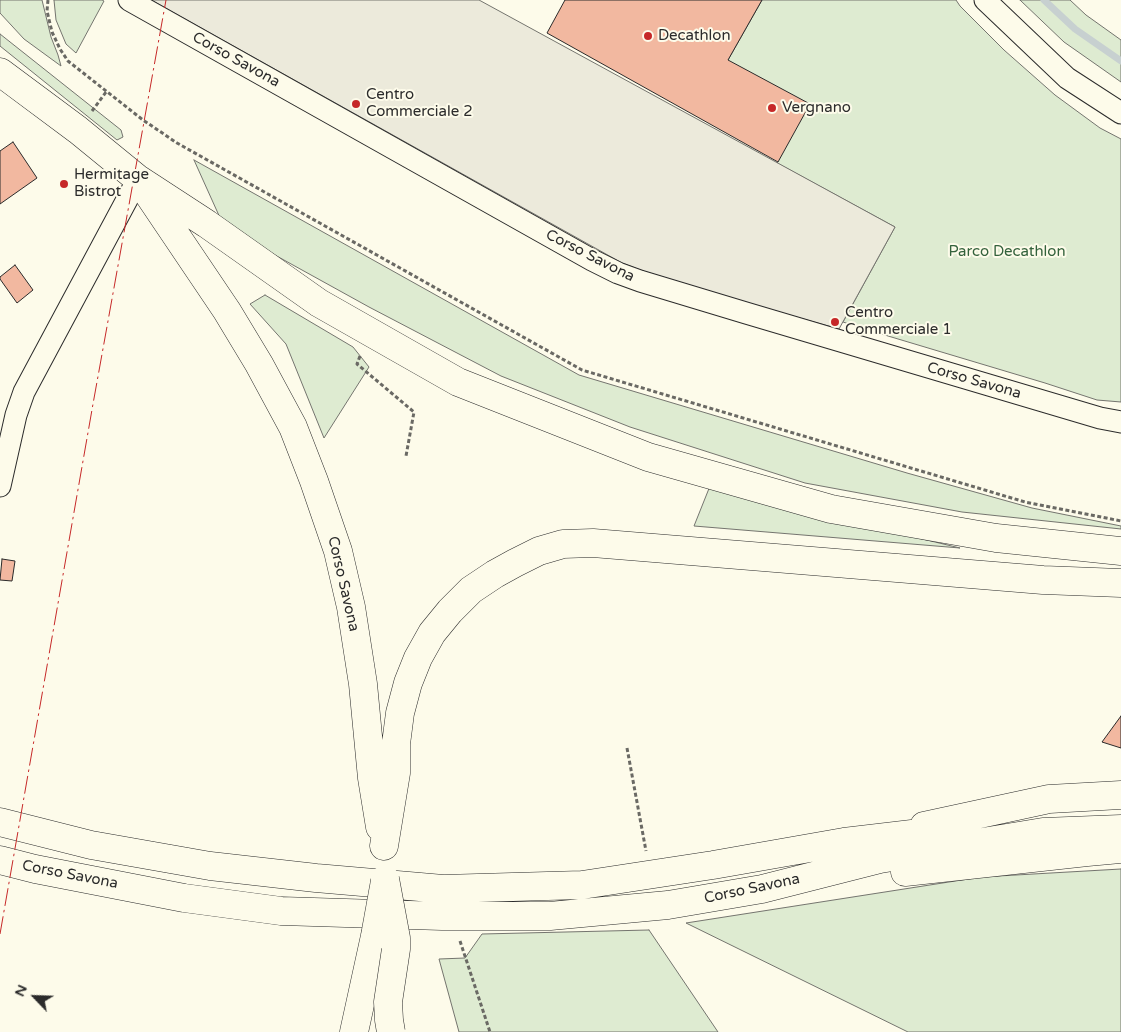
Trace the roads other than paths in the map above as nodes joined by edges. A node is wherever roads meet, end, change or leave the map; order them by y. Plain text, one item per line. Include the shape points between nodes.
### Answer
1 (129, 0) edge
2 (985, 0) edge
3 (0, 72) edge
4 (1121, 114) edge
5 (138, 179) junction
6 (8, 413) edge
7 (1121, 422) edge
8 (0, 486) edge
9 (1121, 551) edge
10 (1121, 583) edge
11 (1121, 795) edge
12 (1121, 813) edge
13 (0, 822) edge
14 (1121, 829) edge
15 (844, 842) junction
16 (1121, 849) edge
17 (0, 860) edge
18 (385, 864) junction
19 (762, 889) junction
20 (354, 1032) edge
21 (391, 1032) edge

1 - 7 street, Corso Savona via 618,273
2 - 4 street via 1067,78
3 - 5 main road, Corso Savona
5 - 6 street via 24,392
5 - 9 main road via 319,303 458,382 648,457 831,509 996,538
5 - 18 main road, Corso Savona via 259,364 293,427 314,481 338,551 351,607
6 - 8 street
10 - 18 main road via 1043,580 593,543 563,544 539,551 515,562 472,590 432,633 418,658 400,713
11 - 15 main road via 1049,799
12 - 15 main road, Corso Savona via 1051,817
13 - 15 main road, Corso Savona via 91,845 210,866 443,889 582,885
14 - 19 main road, Corso Savona via 1043,832 890,857
16 - 19 main road
17 - 19 main road, Corso Savona via 184,898 280,911 550,916 668,905
18 - 20 main road, Corso Savona, bridge via 375,936
18 - 21 main road, bridge via 396,938 388,1002

